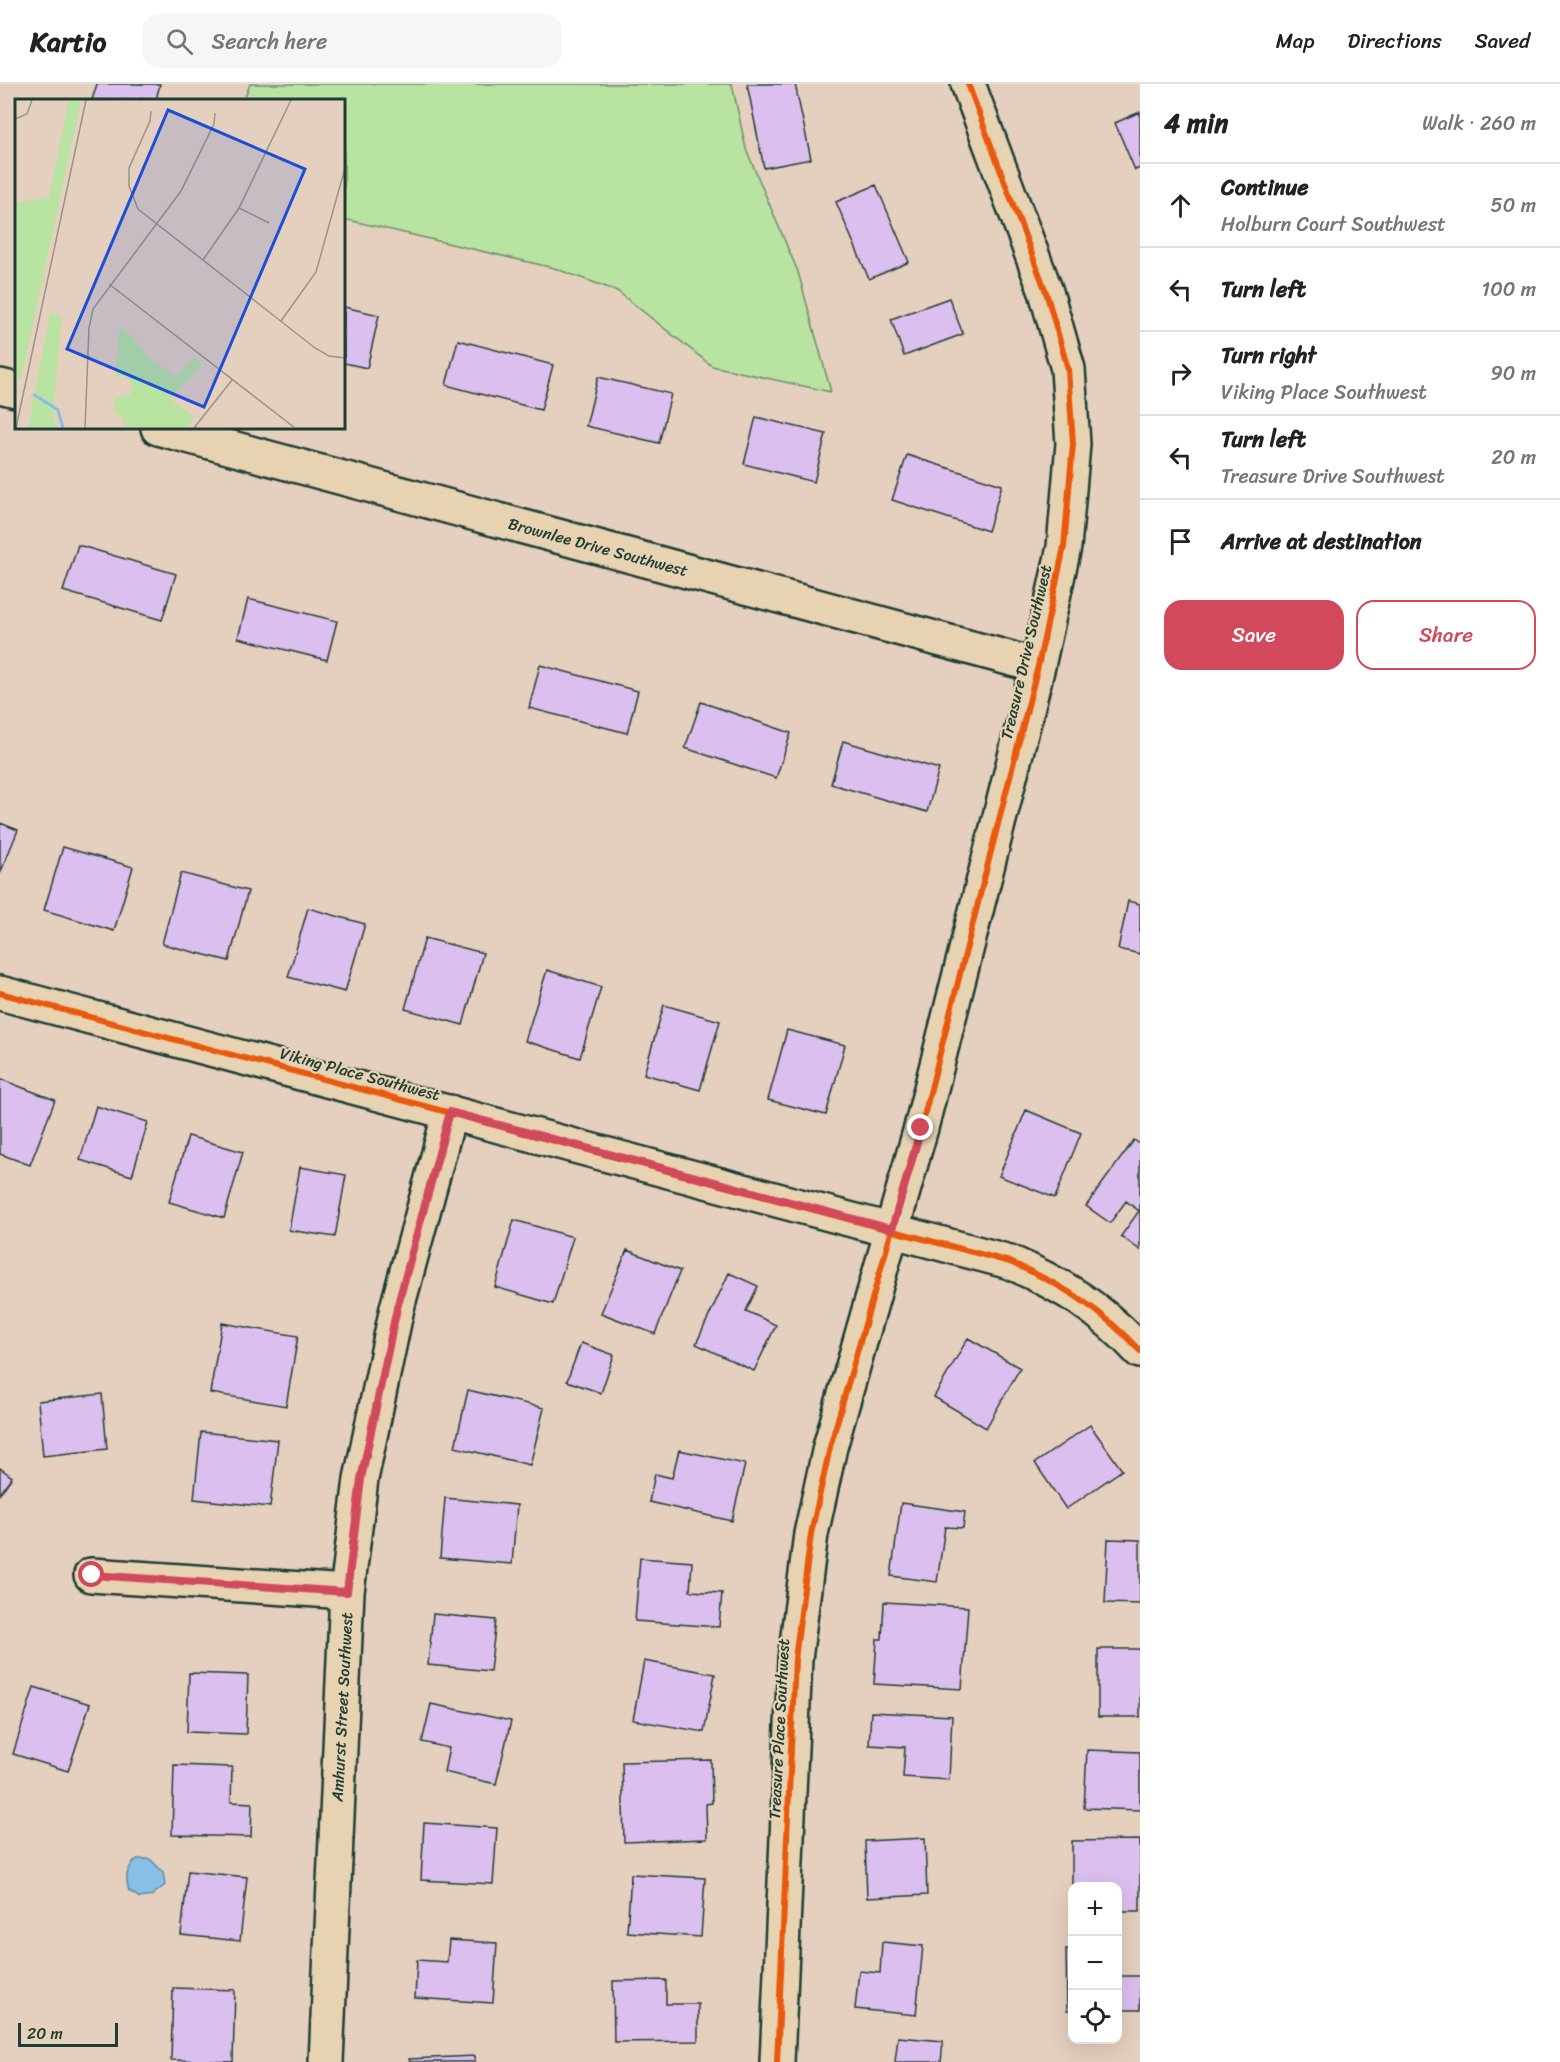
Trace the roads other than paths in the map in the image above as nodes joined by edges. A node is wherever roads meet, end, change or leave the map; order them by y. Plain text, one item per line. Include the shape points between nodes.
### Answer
1 (968, 84) edge
2 (0, 386) edge
3 (15, 390) edge
4 (162, 429) edge
5 (1038, 666) junction
6 (0, 993) edge
7 (450, 1112) junction
8 (892, 1229) junction
9 (1140, 1352) edge
10 (92, 1575) dead end
11 (347, 1592) junction
12 (326, 2062) edge
13 (777, 2062) edge

1 - 5 street, Treasure Drive Southwest via 1046,292 1068,369 1073,444 1064,547
2 - 3 street
4 - 5 street, Brownlee Drive Southwest
5 - 8 street, Treasure Drive Southwest
6 - 7 street, Viking Place Southwest
7 - 8 street, Viking Place Southwest
7 - 11 street, Amhurst Street Southwest via 397,1308 361,1479
8 - 9 street, Viking Place Southwest via 1010,1262 1056,1282 1090,1304
8 - 13 street, Treasure Place Southwest via 830,1447 812,1534 795,1659
10 - 11 street
11 - 12 street, Amhurst Street Southwest

